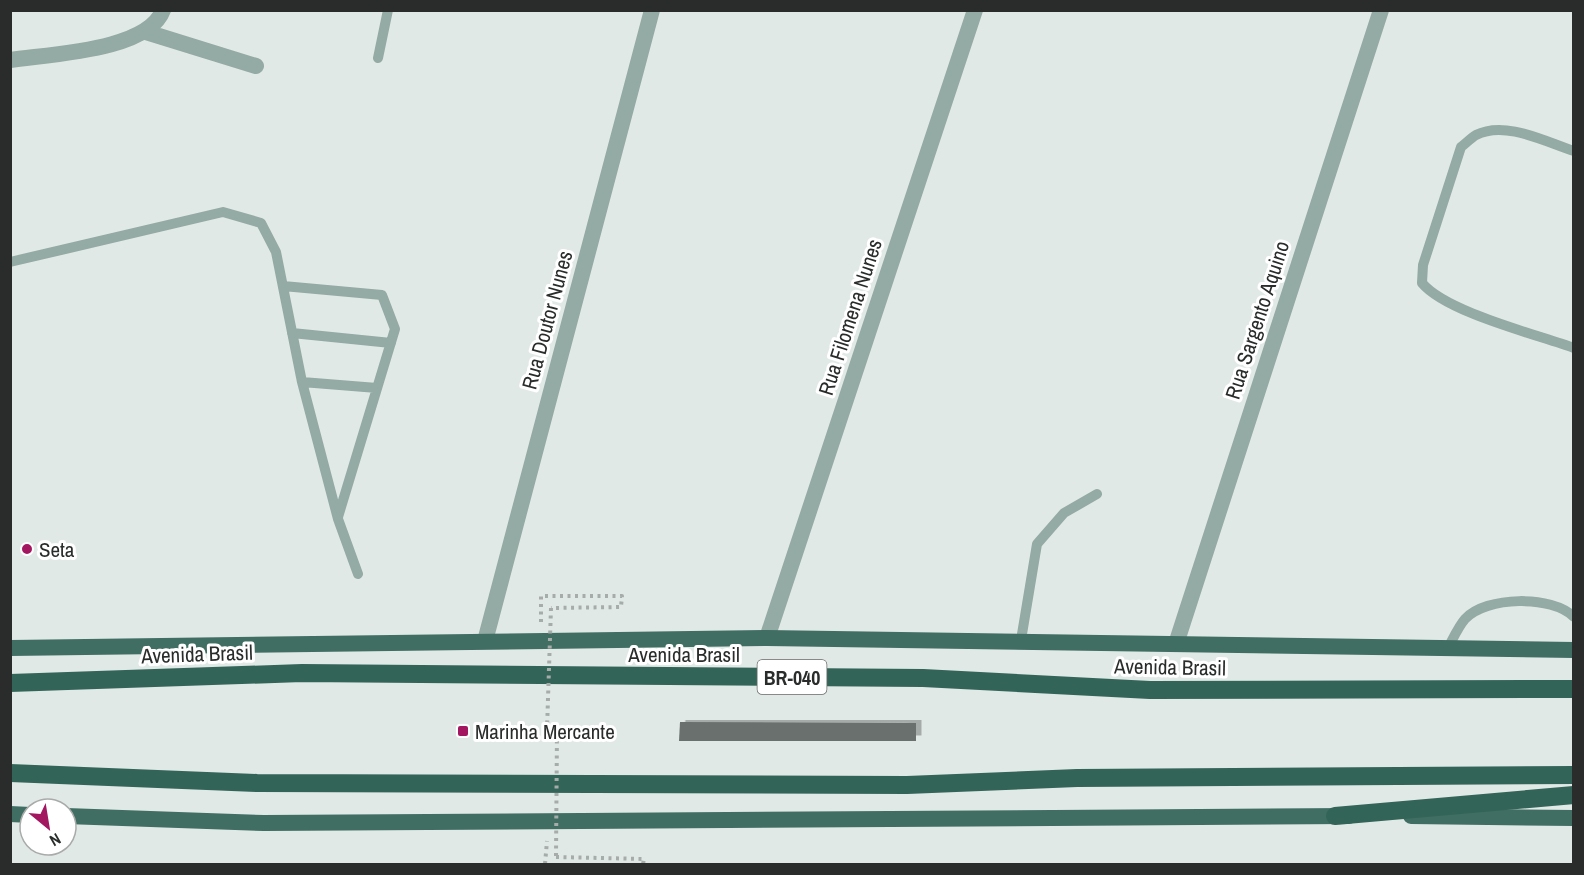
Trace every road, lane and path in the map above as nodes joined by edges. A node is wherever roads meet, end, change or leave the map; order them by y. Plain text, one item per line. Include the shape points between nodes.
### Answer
1 (163, 10) edge
2 (388, 10) edge
3 (652, 10) edge
4 (975, 10) edge
5 (1381, 10) edge
6 (146, 32) junction
7 (378, 58) dead end
8 (10, 60) edge
9 (256, 66) dead end
10 (1574, 151) edge
11 (10, 262) edge
12 (283, 285) junction
13 (292, 333) junction
14 (391, 343) junction
15 (1574, 348) edge
16 (302, 382) junction
17 (377, 388) junction
18 (1097, 494) dead end
19 (338, 519) junction
20 (358, 574) dead end
21 (1574, 617) edge
22 (767, 638) junction
23 (1021, 640) junction
24 (485, 642) junction
25 (540, 642) junction
26 (1176, 644) junction
27 (10, 648) edge
28 (1448, 648) junction
29 (1574, 650) edge
30 (10, 683) edge
31 (1574, 689) edge
32 (10, 773) edge
33 (1574, 775) edge
34 (1574, 795) edge
35 (78, 816) edge
36 (1335, 816) junction
37 (1574, 818) edge
38 (643, 864) edge

1 - 6 street
2 - 7 lane
3 - 24 street, Rua Doutor Nunes
4 - 22 street, Rua Filomena Nunes
5 - 26 street, Rua Sargento Aquino
6 - 8 street via 127,42
6 - 9 street
10 - 15 lane via 1495,130 1476,135 1461,147 1423,266 1422,283 1431,294 1452,305
11 - 12 lane via 223,212 261,223 276,252
12 - 13 lane
12 - 14 lane via 382,295 395,329
13 - 14 lane
13 - 16 lane
14 - 17 lane
16 - 17 lane
16 - 19 lane
17 - 19 lane
18 - 23 lane via 1064,513 1037,544
19 - 20 lane
21 - 28 lane via 1565,608 1541,601 1486,606 1465,619
22 - 23 highway, Avenida Brasil
22 - 25 highway, Avenida Brasil
23 - 26 highway, Avenida Brasil
24 - 25 highway, Avenida Brasil
24 - 27 highway, Avenida Brasil
25 - 38 path, bridge via 542,596 622,596 621,607 550,608 547,729 557,729 556,857 644,858
26 - 28 highway, Avenida Brasil
28 - 29 highway, Avenida Brasil
30 - 31 highway, Avenida Brasil / BR-040 via 302,674 923,678 1150,690
32 - 33 highway via 257,783 907,785 1077,778
34 - 36 highway
35 - 36 highway via 264,824
36 - 37 highway

